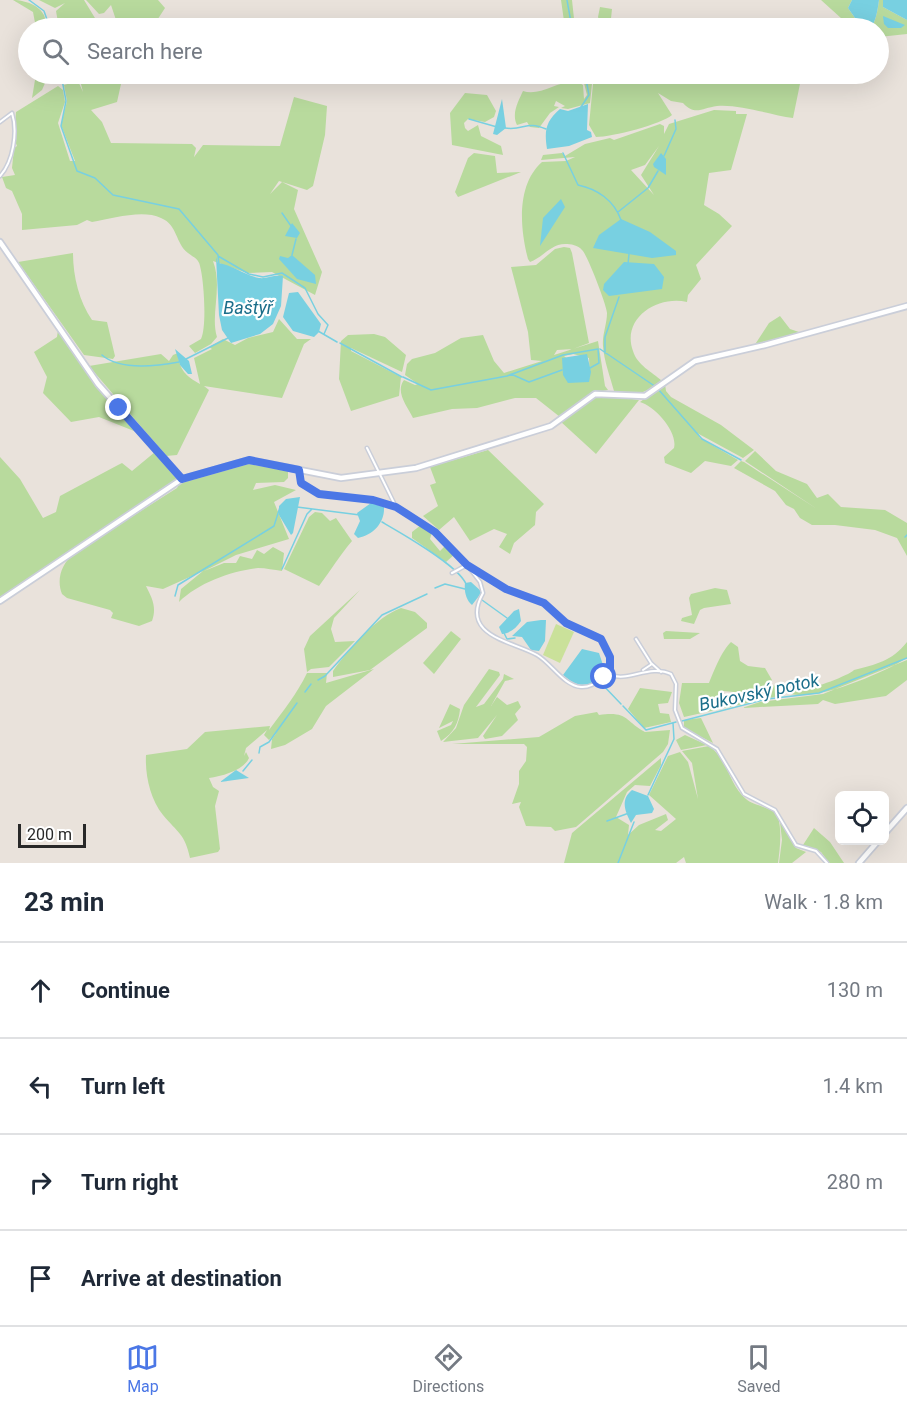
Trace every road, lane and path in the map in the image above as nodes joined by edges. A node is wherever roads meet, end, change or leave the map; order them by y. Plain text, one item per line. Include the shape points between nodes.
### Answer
1 (0, 122) edge
2 (0, 176) edge
3 (0, 242) edge
4 (907, 306) edge
5 (367, 448) dead end
6 (299, 470) junction
7 (381, 473) junction
8 (182, 479) junction
9 (396, 507) junction
10 (467, 565) junction
11 (455, 572) dead end
12 (0, 601) edge
13 (636, 639) dead end
14 (652, 664) junction
15 (641, 671) junction
16 (661, 672) junction
17 (610, 674) junction
18 (907, 808) edge
19 (889, 829) edge
20 (875, 845) edge
21 (827, 863) edge
22 (860, 863) edge

1 - 2 street via 12,113 11,153
3 - 8 street via 98,384
4 - 7 street via 695,361 645,396 595,394 560,422 529,436 416,468
5 - 7 street
6 - 7 street via 341,478
6 - 8 street via 249,460
6 - 9 street via 301,483 319,494 373,500
7 - 9 street
8 - 12 street
9 - 10 street via 435,532
10 - 11 street
10 - 17 street via 506,589 544,603 571,626 595,635 605,644
10 - 17 street via 484,589 476,614 492,635 538,655 577,687 587,687
13 - 14 street
14 - 15 street
14 - 16 street
15 - 16 street
15 - 17 street via 618,677
16 - 21 street via 674,680 675,710 682,728 717,749 744,794 775,810 796,845 816,851
18 - 19 street
20 - 22 street

